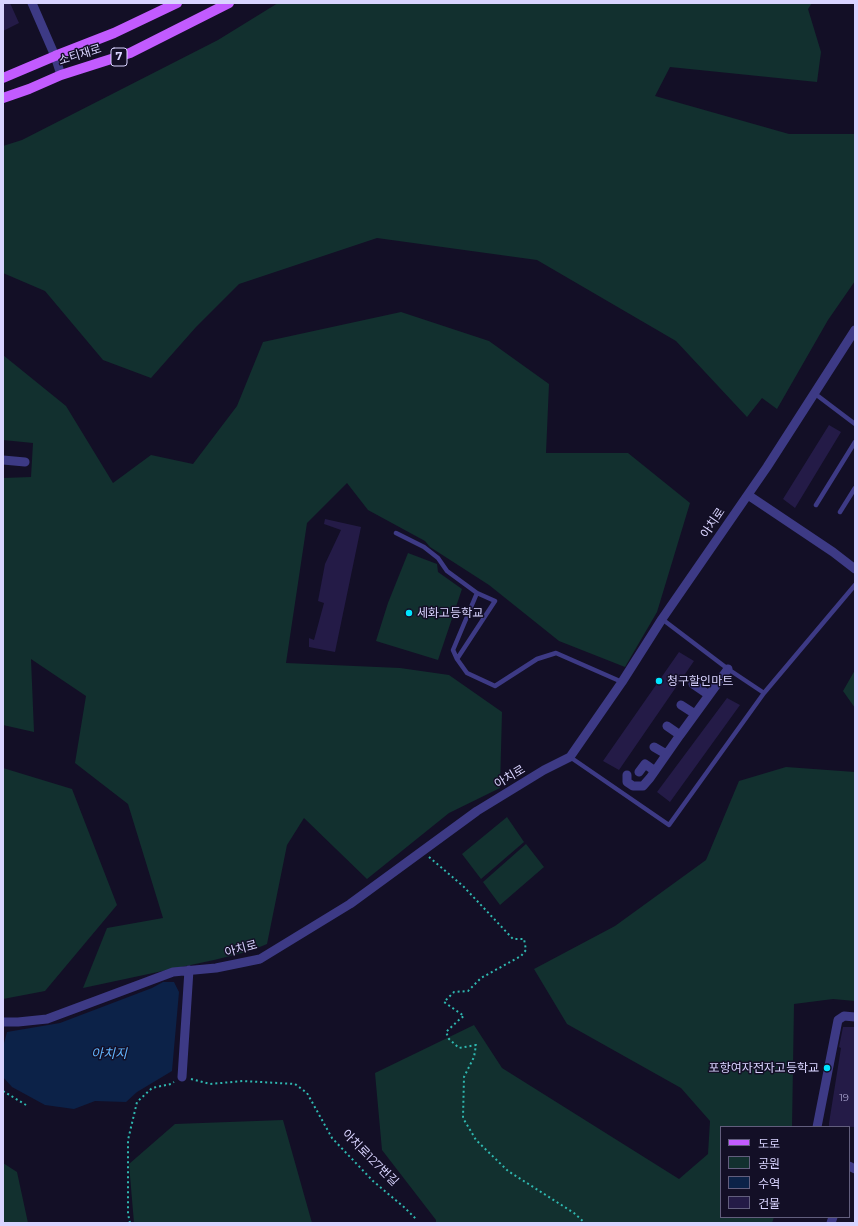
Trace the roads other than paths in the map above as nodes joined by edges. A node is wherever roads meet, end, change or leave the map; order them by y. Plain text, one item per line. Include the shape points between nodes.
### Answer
1 (32, 3) edge
2 (177, 3) edge
3 (229, 3) edge
4 (55, 56) junction
5 (61, 75) junction
6 (3, 78) edge
7 (3, 98) edge
8 (855, 330) edge
9 (814, 394) junction
10 (855, 424) edge
11 (855, 442) edge
12 (3, 460) edge
13 (25, 462) dead end
14 (855, 488) edge
15 (748, 495) junction
16 (816, 505) dead end
17 (840, 512) dead end
18 (396, 533) dead end
19 (855, 569) edge
20 (855, 585) edge
21 (477, 593) junction
22 (662, 619) junction
23 (457, 659) junction
24 (728, 669) junction
25 (622, 682) junction
26 (693, 684) dead end
27 (764, 693) junction
28 (709, 695) junction
29 (681, 705) dead end
30 (695, 714) junction
31 (667, 726) dead end
32 (680, 735) junction
33 (654, 747) dead end
34 (666, 754) junction
35 (570, 757) junction
36 (655, 771) junction
37 (639, 772) dead end
38 (627, 775) dead end
39 (189, 970) junction
40 (855, 1017) edge
41 (3, 1022) edge
42 (182, 1077) road end
43 (817, 1126) edge

1 - 4 street
2 - 4 main road, 소티재로 / 7 via 114,33
3 - 5 main road, 소티재로 / 7 via 130,53
4 - 5 street
4 - 6 main road, 소티재로 / 7
5 - 7 main road, 소티재로 / 7
8 - 9 street, 아치로
9 - 10 lane
9 - 15 street, 아치로
11 - 16 lane
12 - 13 street
14 - 17 lane
15 - 19 street
15 - 22 street, 아치로
18 - 21 lane via 424,547 438,558 448,571
20 - 27 lane
21 - 23 lane via 454,650
21 - 23 lane via 495,601
22 - 24 lane
22 - 25 street, 아치로
23 - 25 lane via 467,673 495,686 537,659 556,653
24 - 27 lane
24 - 28 street
25 - 35 street, 아치로
26 - 28 street
27 - 35 lane via 669,826
28 - 30 street
29 - 30 street
30 - 32 street
31 - 32 street
32 - 34 street
33 - 34 street
34 - 36 street
35 - 39 street, 아치로 via 476,811 350,904 260,959 216,968
36 - 37 street via 645,764
36 - 38 street via 643,786 633,786 627,782
39 - 41 street, 아치로 via 173,972 47,1020
39 - 42 street
40 - 43 street via 844,1016 838,1020

